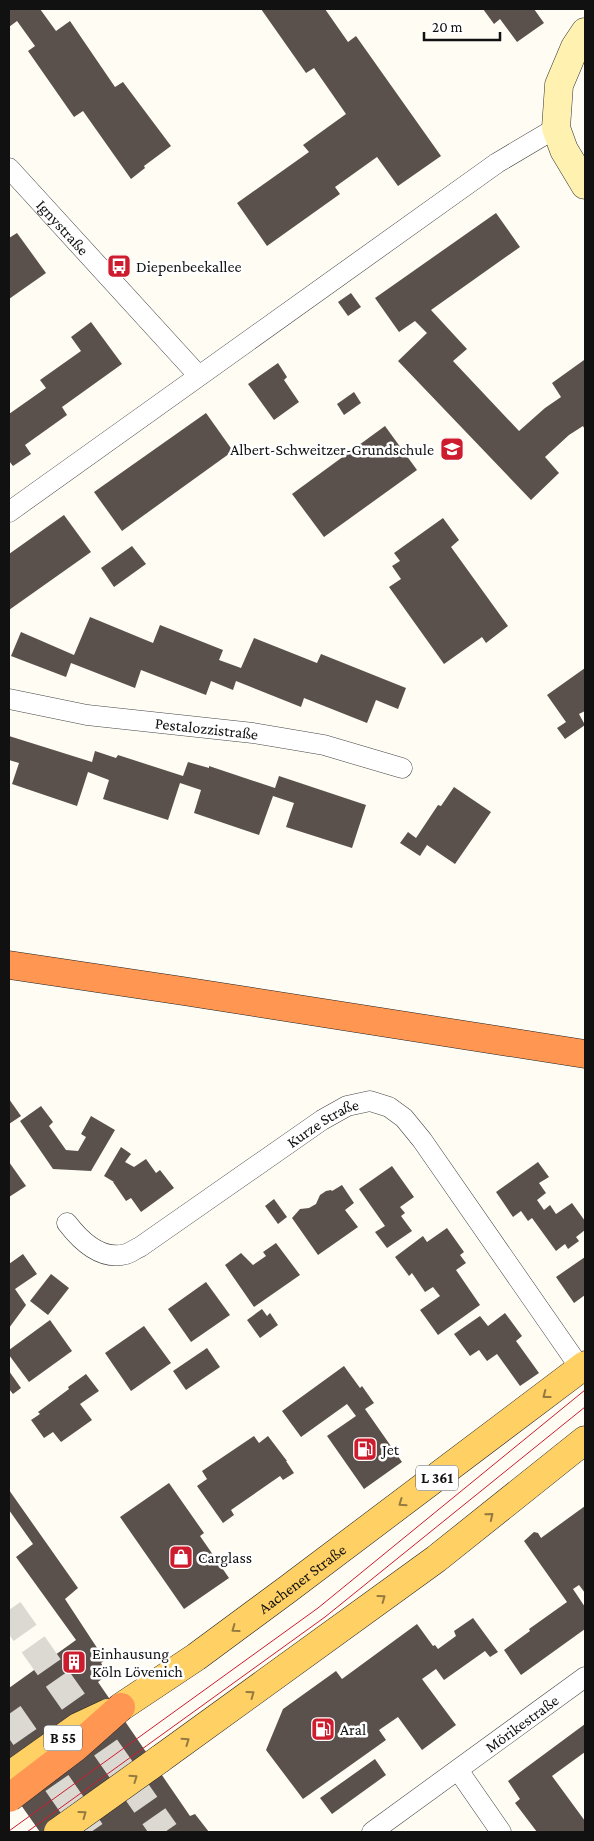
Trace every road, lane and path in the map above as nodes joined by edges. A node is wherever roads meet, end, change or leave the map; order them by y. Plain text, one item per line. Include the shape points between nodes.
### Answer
1 (585, 32) edge
2 (556, 128) junction
3 (9, 168) edge
4 (585, 185) edge
5 (198, 375) junction
6 (9, 512) edge
7 (9, 699) edge
8 (402, 768) dead end
9 (9, 965) edge
10 (585, 1054) edge
11 (67, 1223) dead end
12 (583, 1367) edge
13 (580, 1451) edge
14 (585, 1677) edge
15 (121, 1707) junction
16 (458, 1770) junction
17 (9, 1776) edge
18 (9, 1798) edge
19 (58, 1832) edge
20 (372, 1832) edge
21 (501, 1832) edge

1 - 2 street via 559,85
2 - 4 street via 564,150
2 - 5 street via 498,163
3 - 5 street, Ignystraße
5 - 6 street
7 - 8 street, Pestalozzistraße via 87,715 253,733 315,744
9 - 10 highway
11 - 12 street, Kurze Straße via 91,1247 112,1256 126,1254 322,1120 347,1106 370,1101 389,1106 422,1140
12 -> 15 main road, Aachener Straße / L 361 via 288,1590
19 -> 13 main road, bridge
14 - 16 street, Mörikestraße
15 - 17 main road, Aachener Straße / B 55, bridge via 78,1727
15 - 18 highway, bridge via 76,1748
16 - 20 street, Mörikestraße
16 - 21 street

